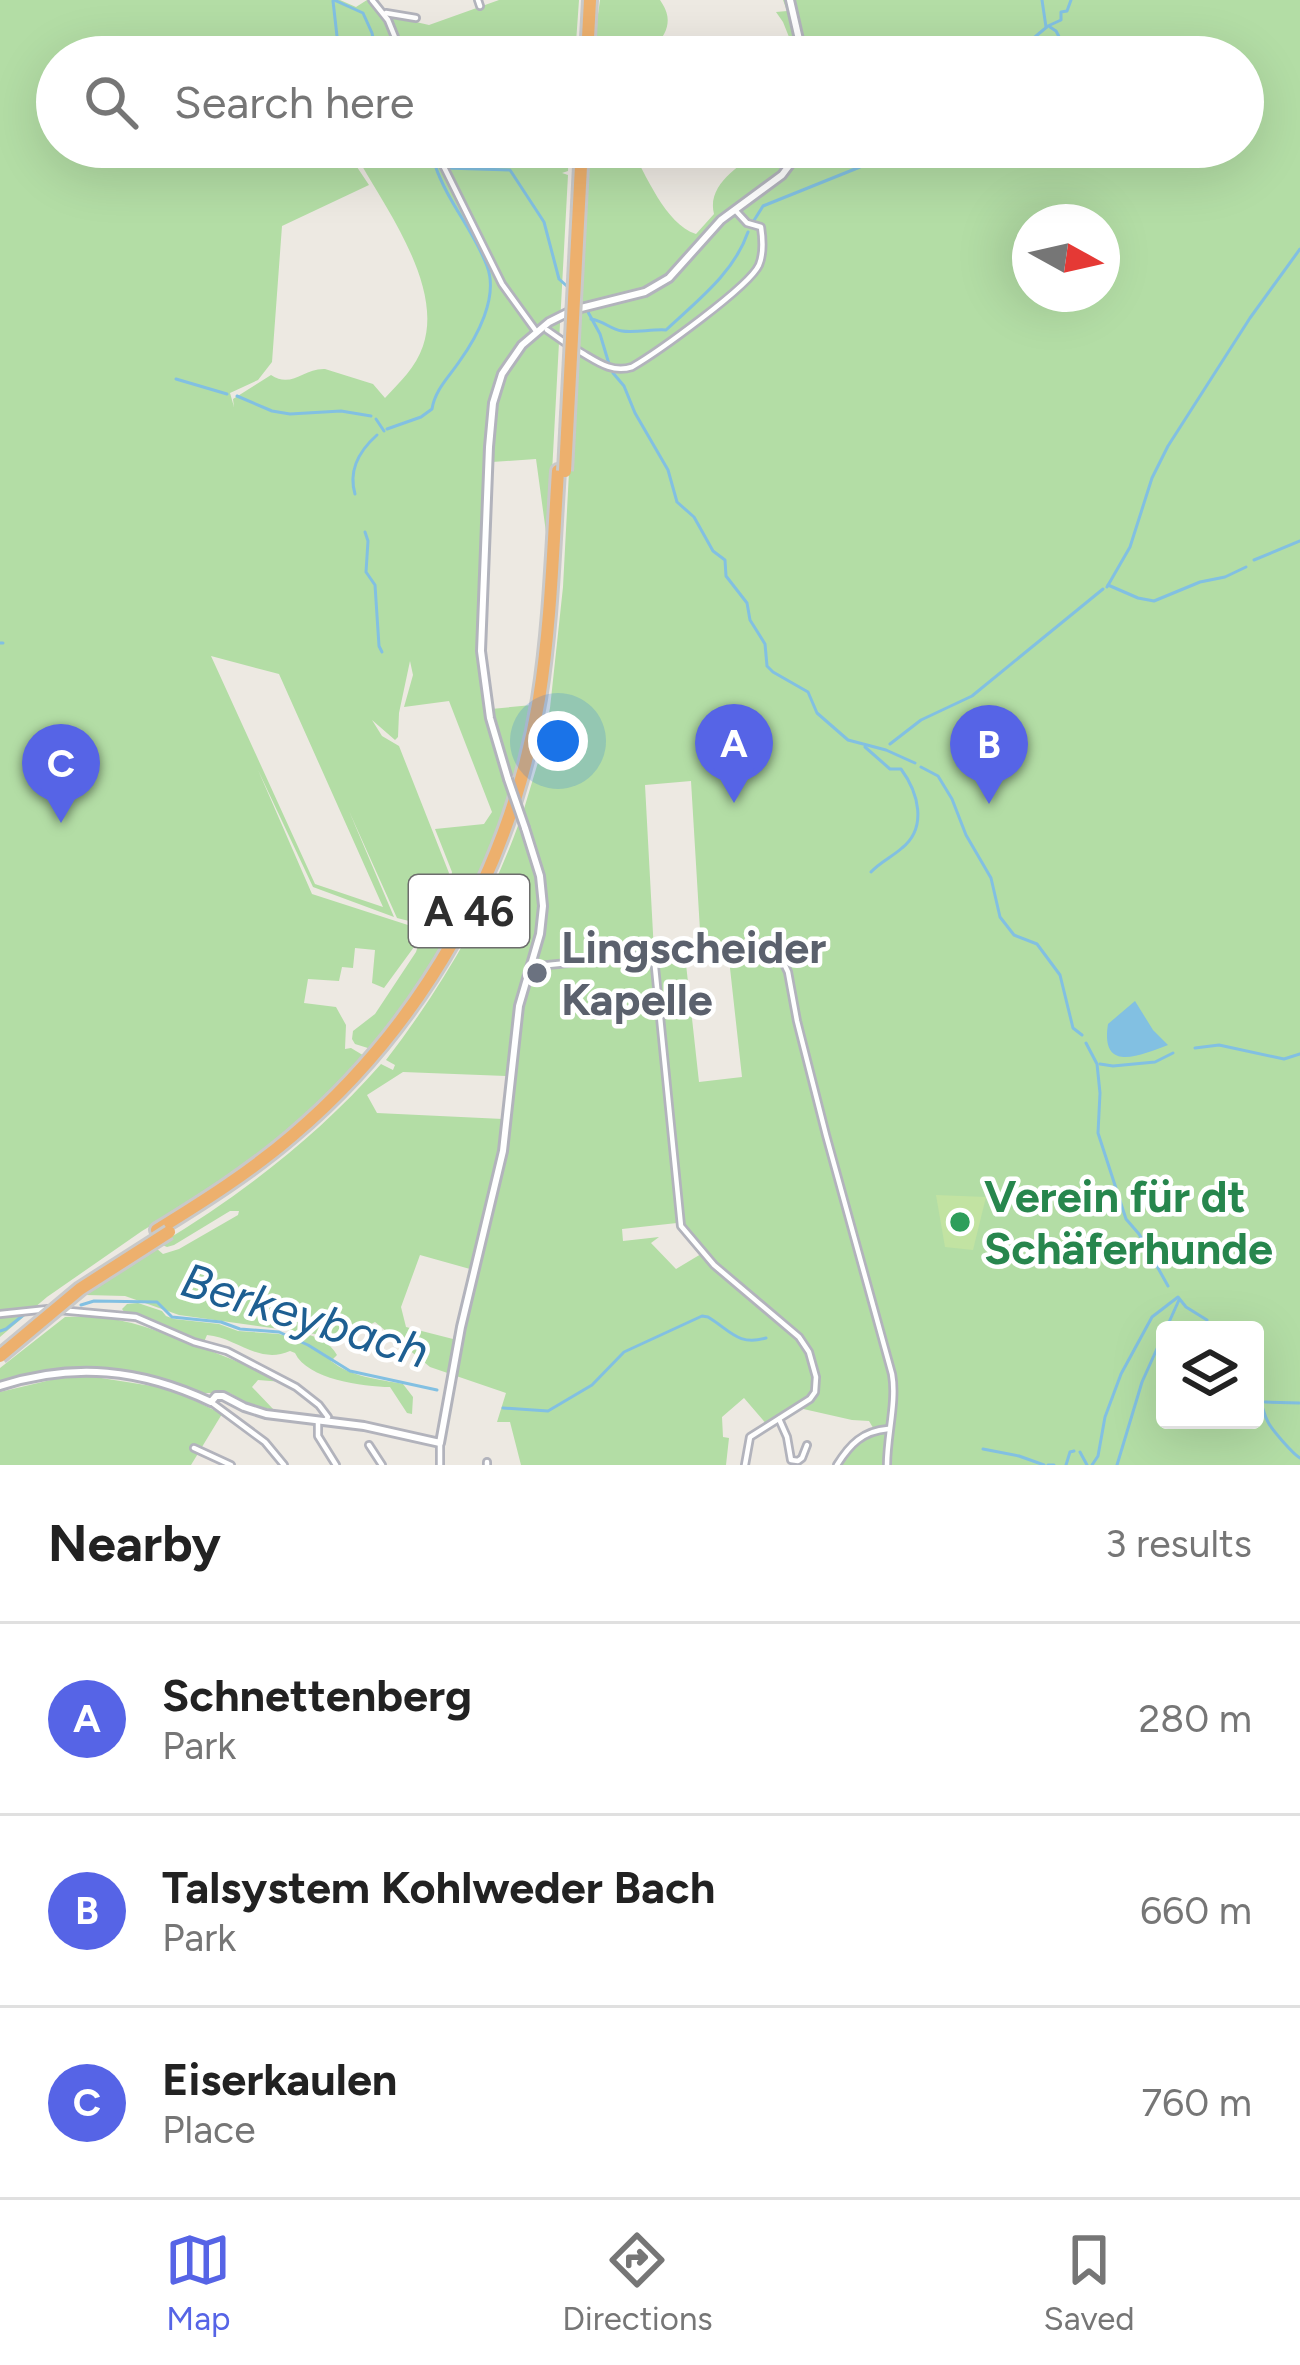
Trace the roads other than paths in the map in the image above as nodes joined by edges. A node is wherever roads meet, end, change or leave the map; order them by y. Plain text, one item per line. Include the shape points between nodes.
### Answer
1 (372, 0) edge
2 (590, 0) edge
3 (790, 0) edge
4 (384, 13) junction
5 (416, 18) dead end
6 (394, 36) edge
7 (587, 36) edge
8 (797, 36) edge
9 (443, 168) edge
10 (578, 168) edge
11 (786, 168) edge
12 (734, 209) junction
13 (547, 330) dead end
14 (536, 331) junction
15 (654, 956) junction
16 (532, 964) junction
17 (163, 1231) junction
18 (0, 1314) edge
19 (0, 1347) edge
20 (0, 1356) edge
21 (0, 1386) edge
22 (212, 1402) junction
23 (779, 1419) junction
24 (322, 1421) junction
25 (888, 1429) junction
26 (440, 1443) junction
27 (369, 1444) dead end
28 (807, 1444) dead end
29 (194, 1448) dead end
30 (231, 1465) edge
31 (284, 1465) edge
32 (336, 1465) edge
33 (382, 1465) edge
34 (440, 1465) edge
35 (746, 1465) edge
36 (837, 1465) edge
37 (887, 1465) edge

1 - 4 street
2 - 7 highway
3 - 8 street
4 - 5 street
4 - 6 street
9 - 14 street via 502,284
10 - 17 highway, A 46, bridge via 547,634 508,821 463,924 403,1018 340,1091 269,1155
11 - 12 street
12 - 13 street via 761,227 756,270 639,363 611,368
12 - 14 street via 662,283 573,310
14 - 16 street, bridge via 502,374 493,403 481,632 493,731 540,876
15 - 16 street
15 - 23 street via 681,1226 794,1332 814,1366 813,1395
15 - 25 street via 778,949 895,1389
16 - 26 street via 514,1038 499,1170
17 - 19 highway, A 46, bridge via 68,1289
17 - 20 highway, A 46, bridge
18 - 24 street via 62,1310 150,1321 280,1377 319,1405 328,1417
21 - 22 street via 85,1371 162,1382
22 - 24 street via 220,1396 266,1414
22 - 31 street
23 - 28 street via 791,1460 802,1458
23 - 35 street via 751,1437
24 - 26 street
24 - 32 street via 318,1436
25 - 36 street via 859,1438
25 - 37 street
26 - 34 street
27 - 33 street
29 - 30 street

